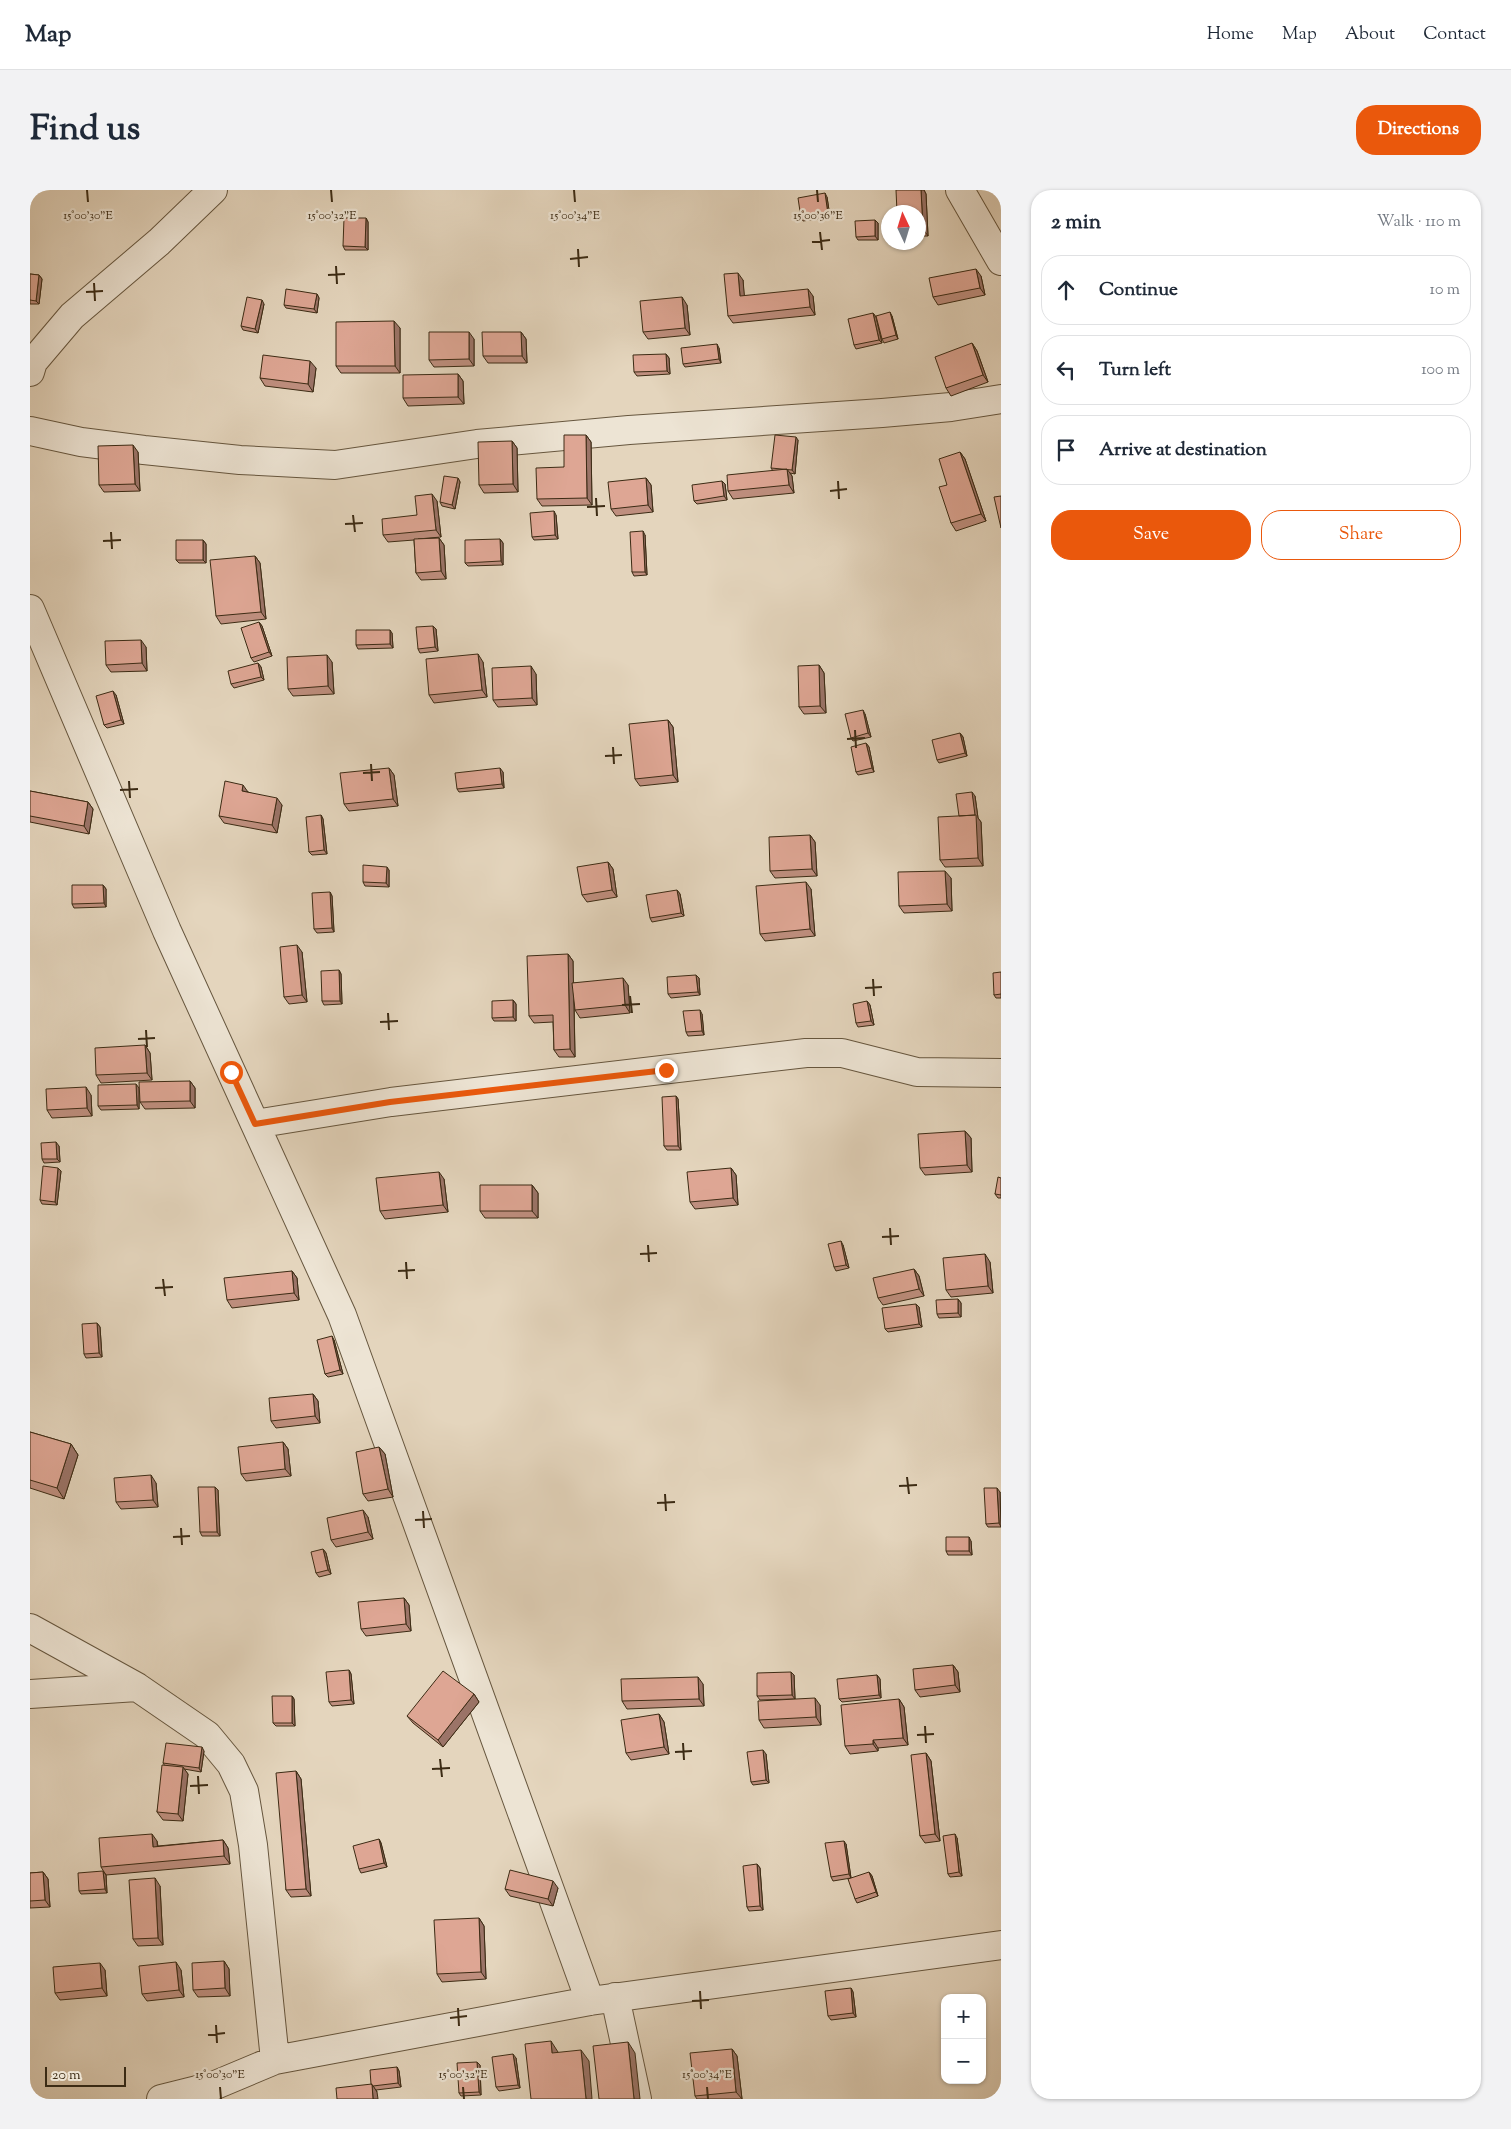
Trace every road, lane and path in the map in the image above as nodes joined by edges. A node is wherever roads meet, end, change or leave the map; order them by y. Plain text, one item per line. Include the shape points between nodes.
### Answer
1 (213, 190) edge
2 (960, 190) edge
3 (1001, 261) edge
4 (30, 372) edge
5 (1001, 398) edge
6 (30, 431) edge
7 (30, 609) edge
8 (1001, 1073) edge
9 (255, 1124) junction
10 (30, 1628) edge
11 (137, 1687) junction
12 (30, 1694) edge
13 (1001, 1945) edge
14 (602, 1999) junction
15 (275, 2060) junction
16 (215, 2092) edge
17 (161, 2099) edge
18 (637, 2099) edge

1 - 4 street via 159,242 72,316 33,362
2 - 3 street
5 - 6 street via 882,414 629,430 477,444 336,465 144,450
7 - 9 street via 163,922
8 - 9 street via 917,1072 842,1053 806,1053 390,1102
9 - 14 street via 342,1315
10 - 11 street
11 - 12 street
11 - 15 street via 207,1735 231,1764 244,1791 253,1845
13 - 14 street
14 - 15 street
14 - 18 street
15 - 16 street
16 - 17 street

